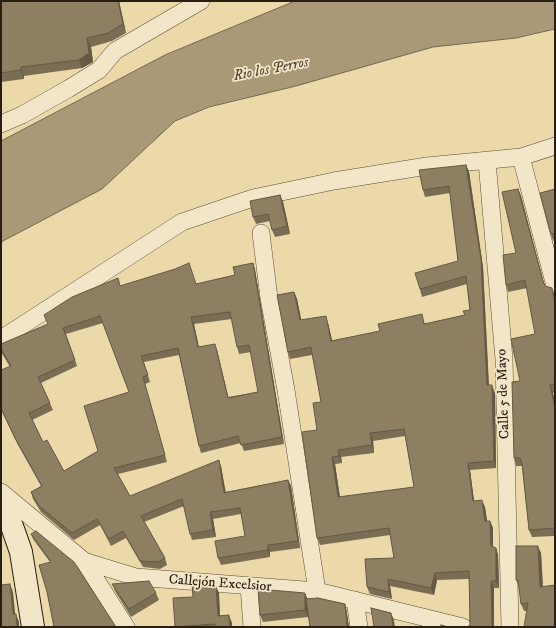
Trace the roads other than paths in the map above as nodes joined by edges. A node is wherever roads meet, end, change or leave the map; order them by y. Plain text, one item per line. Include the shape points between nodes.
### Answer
1 (201, 1) edge
2 (1, 124) edge
3 (555, 146) edge
4 (521, 157) junction
5 (487, 161) junction
6 (261, 233) dead end
7 (555, 286) edge
8 (1, 339) edge
9 (2, 506) edge
10 (84, 561) junction
11 (249, 586) junction
12 (317, 591) junction
13 (355, 600) junction
14 (33, 627) edge
15 (126, 627) edge
16 (252, 627) edge
17 (359, 627) edge
18 (463, 627) edge
19 (510, 627) edge

1 - 2 street via 115,51 99,70 68,90
3 - 4 street
4 - 5 street
4 - 7 street
5 - 8 street via 427,166 334,181 253,198 182,222
5 - 19 street, Calle 5 de Mayo via 504,359
6 - 12 street via 268,298 287,398
9 - 10 street, Callejón Excelsior
9 - 14 street via 21,552
10 - 11 street, Callejón Excelsior via 136,577
10 - 15 street
11 - 12 street, Callejón Excelsior
11 - 16 street
12 - 13 street, Callejón Excelsior
13 - 17 street
13 - 18 street, Callejón Excelsior

